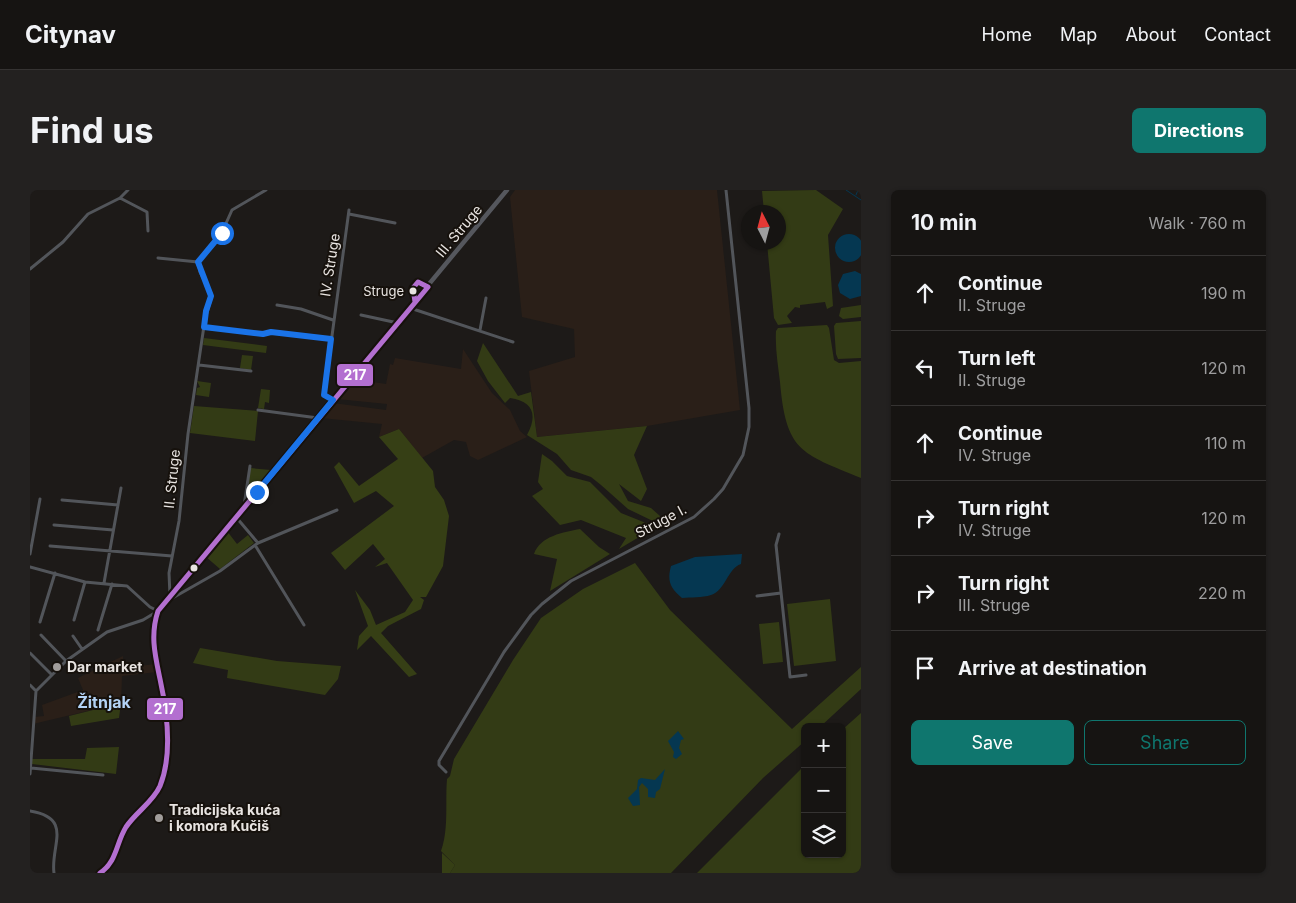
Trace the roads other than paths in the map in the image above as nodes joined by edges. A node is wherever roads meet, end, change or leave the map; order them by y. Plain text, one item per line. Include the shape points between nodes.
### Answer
1 (128, 190) edge
2 (266, 190) edge
3 (507, 190) edge
4 (726, 190) edge
5 (120, 198) junction
6 (395, 223) dead end
7 (148, 230) dead end
8 (158, 258) dead end
9 (198, 262) junction
10 (30, 269) edge
11 (486, 298) dead end
12 (277, 305) dead end
13 (410, 308) junction
14 (361, 315) dead end
15 (333, 320) junction
16 (398, 323) junction
17 (204, 327) junction
18 (480, 330) junction
19 (331, 339) junction
20 (513, 342) dead end
21 (199, 365) junction
22 (252, 371) dead end
23 (333, 400) junction
24 (258, 410) dead end
25 (318, 418) junction
26 (250, 466) dead end
27 (121, 488) dead end
28 (40, 499) dead end
29 (62, 500) dead end
30 (118, 505) junction
31 (244, 507) junction
32 (337, 510) dead end
33 (236, 516) junction
34 (54, 525) dead end
35 (113, 530) junction
36 (779, 534) dead end
37 (256, 544) junction
38 (50, 546) dead end
39 (109, 551) junction
40 (30, 554) edge
41 (172, 556) junction
42 (30, 567) edge
43 (56, 573) junction
44 (85, 582) junction
45 (104, 583) junction
46 (112, 584) junction
47 (781, 593) junction
48 (170, 596) junction
49 (757, 596) dead end
50 (164, 603) junction
51 (158, 611) junction
52 (74, 620) dead end
53 (40, 622) dead end
54 (304, 625) dead end
55 (98, 630) dead end
56 (41, 635) dead end
57 (73, 636) dead end
58 (82, 649) junction
59 (30, 653) edge
60 (66, 661) junction
61 (52, 675) junction
62 (806, 675) dead end
63 (30, 685) edge
64 (36, 691) junction
65 (31, 753) edge
66 (31, 768) edge
67 (446, 772) dead end
68 (30, 774) edge
69 (103, 774) dead end
70 (30, 811) edge
71 (54, 873) edge
72 (100, 873) edge

1 - 5 street
2 - 9 street via 232,210 219,239
3 - 13 street, III. Struge
4 - 67 street, Struge I. via 749,408 749,426 742,455 723,489 694,517 571,581 531,615 504,652 439,761
5 - 7 street via 147,212
5 - 10 street via 88,214 63,242
6 - 15 street, IV. Struge via 349,212
8 - 9 street
9 - 17 street, II. Struge via 211,296
11 - 18 street
12 - 15 street, IV. Struge
13 - 16 street
13 - 18 street
14 - 16 street
15 - 19 street, IV. Struge
16 - 23 street
17 - 19 street
17 - 21 street, II. Struge
18 - 20 street
19 - 23 street, IV. Struge via 324,395
21 - 22 street
21 - 41 street, II. Struge
23 - 25 street
24 - 25 street
25 - 31 street
26 - 31 street
27 - 30 street
28 - 40 street
29 - 30 street
30 - 35 street
31 - 33 street
32 - 37 street
33 - 37 street
33 - 48 street
34 - 35 street
35 - 39 street
36 - 47 street via 776,545
37 - 50 street via 220,571
37 - 54 street
38 - 39 street
39 - 41 street
39 - 45 street
41 - 48 street, II. Struge via 168,574
42 - 43 street
43 - 44 street
43 - 53 street
44 - 45 street
44 - 52 street
45 - 46 street
46 - 51 street via 130,588
46 - 55 street
47 - 49 street
47 - 62 street via 790,677
48 - 50 street
50 - 51 street
51 - 58 street via 143,620 112,630
51 - 72 street via 152,640 163,690 164,772 155,795 127,827 111,865
56 - 60 street
57 - 58 street
58 - 60 street
59 - 61 street
60 - 61 street
61 - 64 street
63 - 64 street
64 - 65 street
65 - 66 street
66 - 68 street
66 - 69 street
70 - 71 street via 46,815 55,825 58,841

